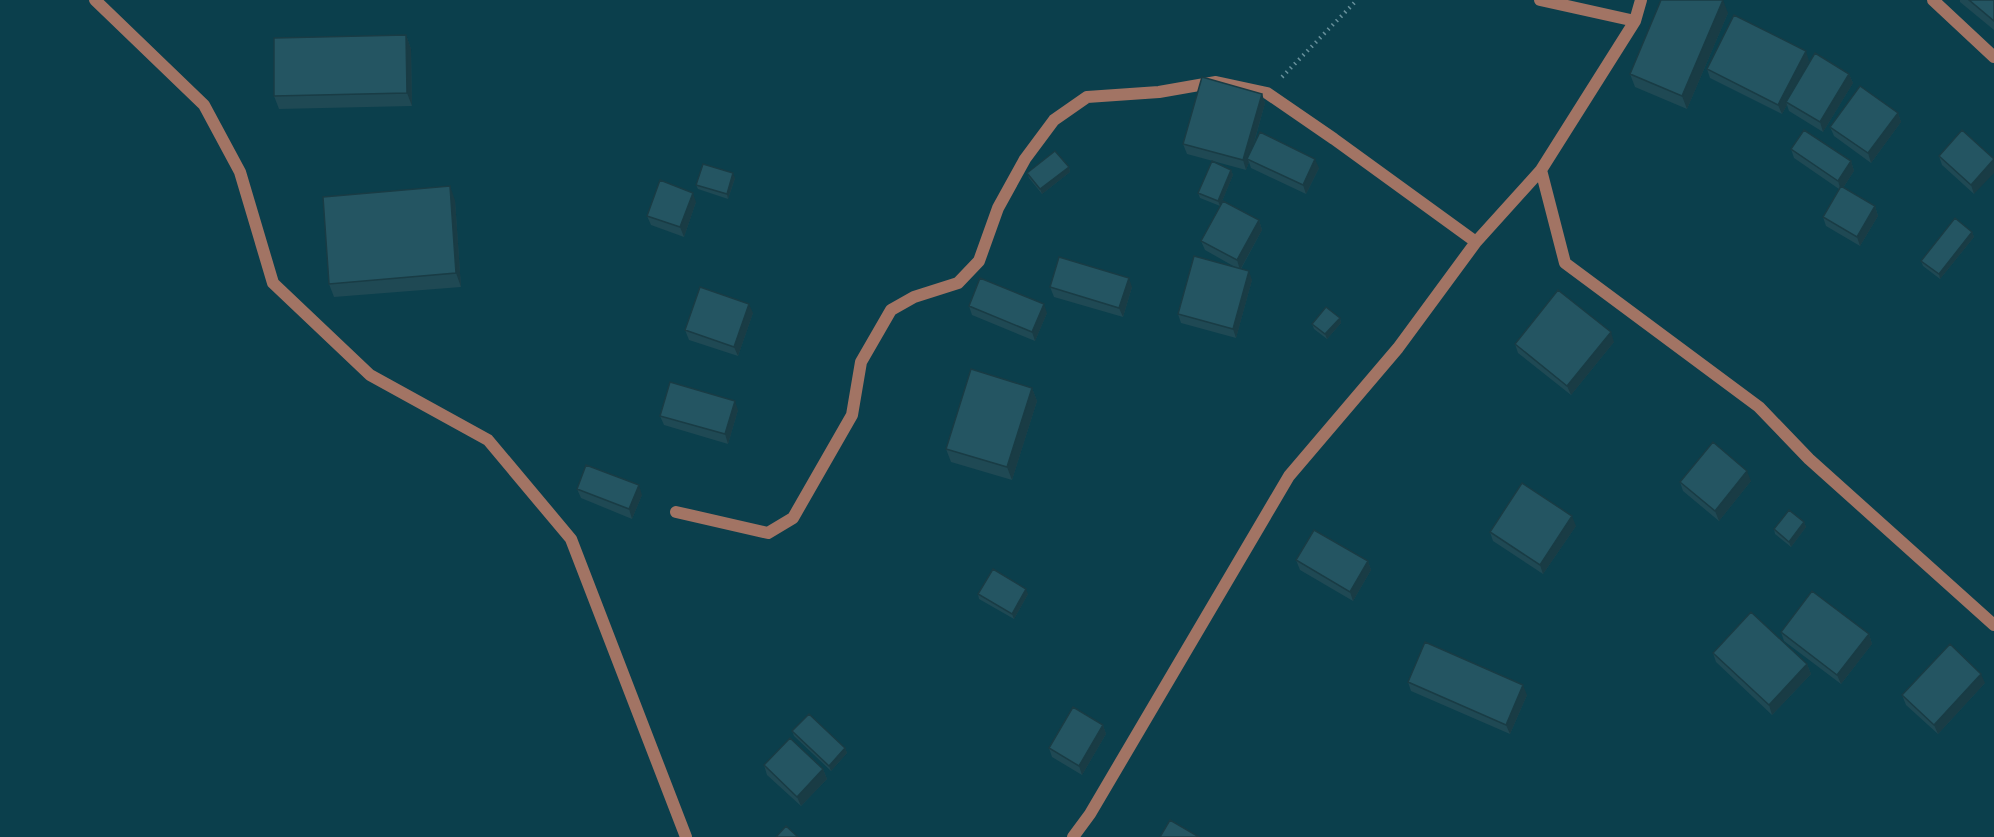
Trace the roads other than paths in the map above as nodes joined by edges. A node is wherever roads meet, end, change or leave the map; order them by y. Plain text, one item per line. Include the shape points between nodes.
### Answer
1 (95, 0) edge
2 (1540, 0) edge
3 (1641, 0) edge
4 (1933, 0) edge
5 (1635, 21) junction
6 (1994, 57) edge
7 (1541, 170) junction
8 (1476, 242) junction
9 (676, 512) dead end
10 (1994, 625) edge
11 (686, 837) edge
12 (1073, 837) edge

1 - 11 street via 204,105 240,172 273,283 370,375 488,440 571,539
2 - 5 street
3 - 5 street
4 - 6 street
5 - 7 street
7 - 8 street
7 - 10 street via 1565,263 1759,407 1809,459
8 - 9 street via 1267,93 1216,82 1159,92 1087,97 1054,120 1025,159 998,208 979,261 958,283 914,297 891,310 861,362 852,415 793,518 768,533
8 - 12 street via 1398,348 1289,476

